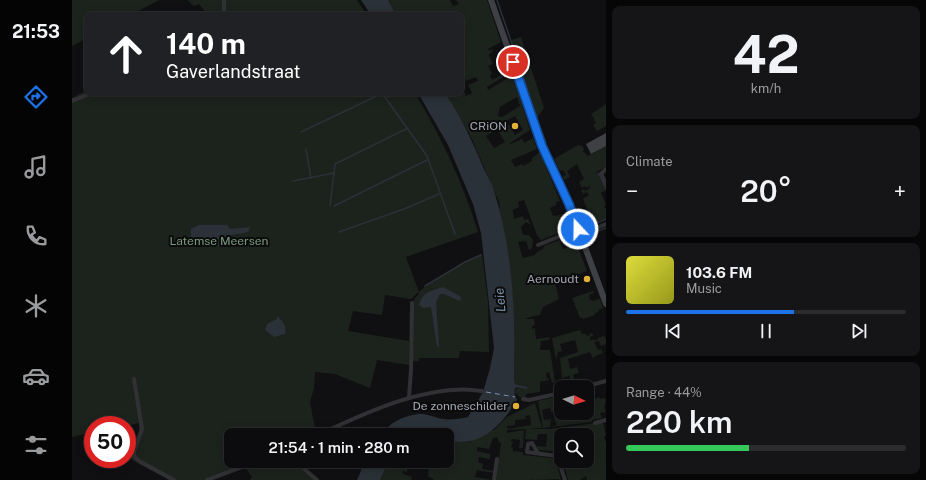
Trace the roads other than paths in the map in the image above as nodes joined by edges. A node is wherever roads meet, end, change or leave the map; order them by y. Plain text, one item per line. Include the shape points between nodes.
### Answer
1 (224, 0) edge
2 (491, 0) edge
3 (224, 12) edge
4 (84, 96) edge
5 (72, 101) edge
6 (606, 169) edge
7 (606, 184) edge
8 (606, 224) edge
9 (580, 231) junction
10 (538, 245) dead end
11 (412, 303) dead end
12 (606, 304) edge
13 (134, 379) dead end
14 (606, 381) edge
15 (594, 384) edge
16 (482, 391) dead end
17 (554, 394) edge
18 (408, 397) junction
19 (523, 399) dead end
20 (606, 420) edge
21 (595, 422) dead end
22 (335, 428) edge
23 (538, 453) dead end
24 (497, 458) dead end
25 (241, 468) edge
26 (303, 468) edge
27 (217, 478) edge
28 (174, 480) edge
29 (207, 480) edge
30 (317, 480) edge
31 (494, 480) edge
32 (565, 480) edge

1 - 3 street
2 - 9 main road via 542,146
4 - 5 street
6 - 7 street via 601,174
8 - 9 street
9 - 10 street
9 - 12 main road
11 - 18 street
13 - 28 street via 142,429 134,456
14 - 15 street
16 - 18 street via 468,389
17 - 19 street
18 - 22 street
20 - 21 street
23 - 32 street via 557,456
24 - 31 street
25 - 27 street
26 - 30 street
27 - 29 street

